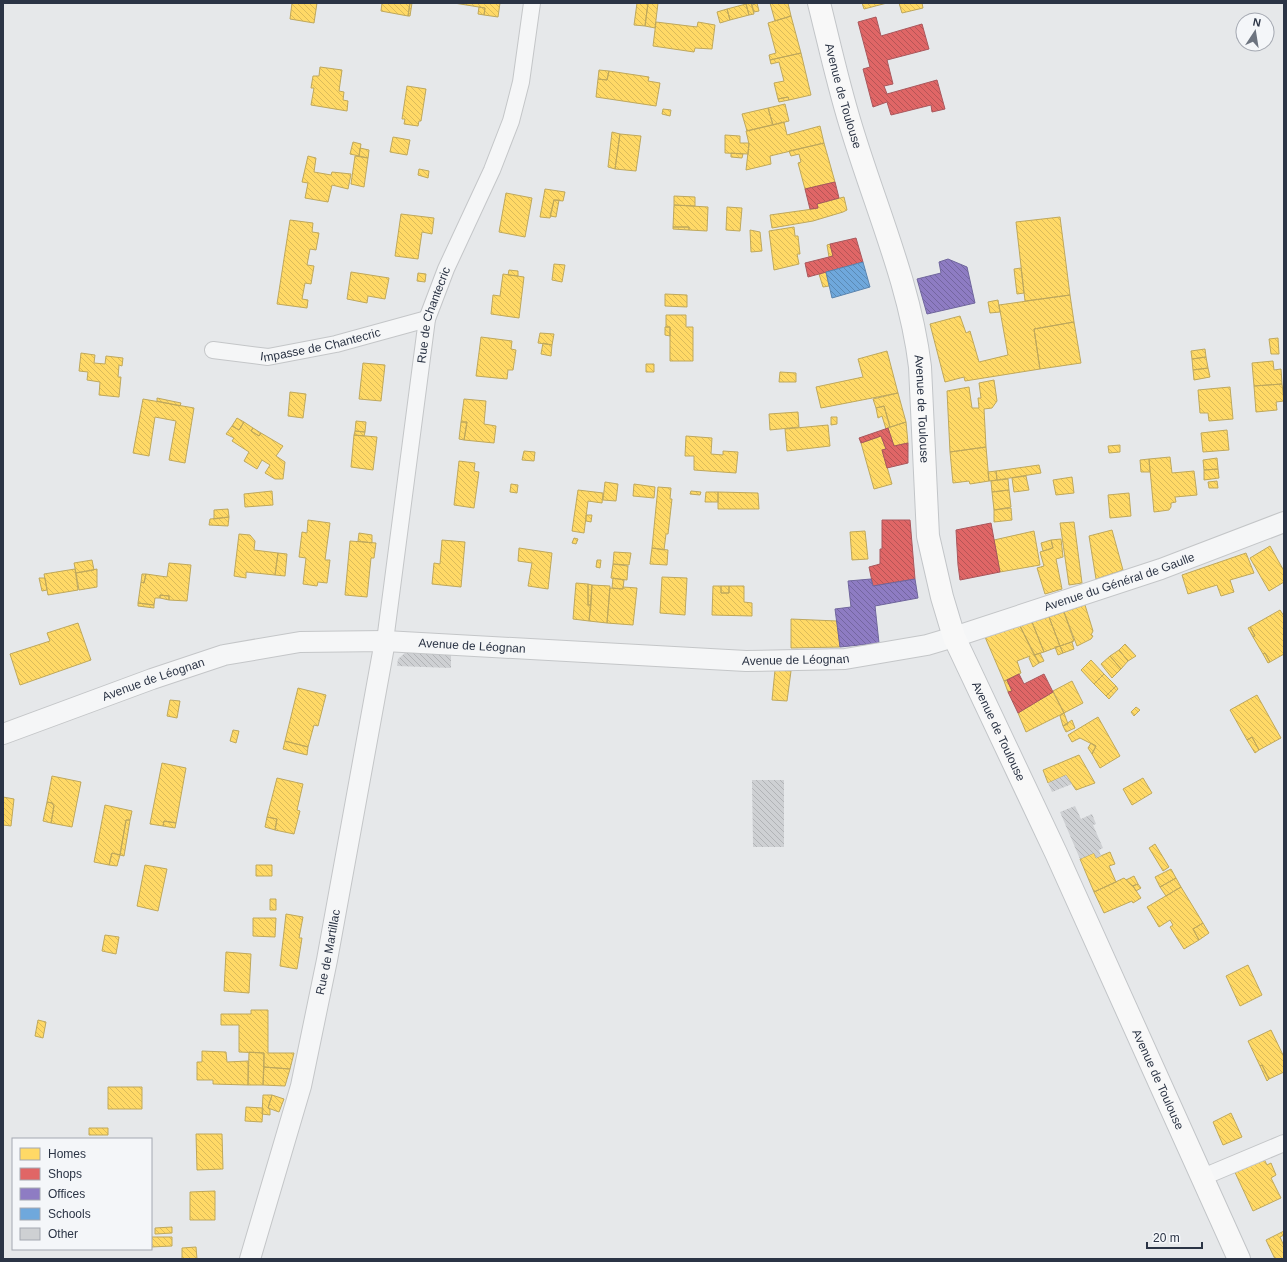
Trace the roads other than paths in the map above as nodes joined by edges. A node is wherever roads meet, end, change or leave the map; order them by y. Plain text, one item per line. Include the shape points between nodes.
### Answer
1 (532, 3) edge
2 (819, 3) edge
3 (427, 319) junction
4 (213, 350) dead end
5 (1284, 522) edge
6 (954, 637) junction
7 (385, 641) junction
8 (3, 734) edge
9 (1284, 1143) edge
10 (1203, 1177) junction
11 (250, 1259) edge
12 (1239, 1259) edge

1 - 3 street, Rue de Chantecric via 521,82 512,121 446,269
2 - 6 main road, Avenue de Toulouse via 850,124 883,219 917,341 928,536
3 - 4 street, Impasse de Chantecric via 336,344 268,357
3 - 7 street, Rue de Chantecric
5 - 6 street, Avenue du Général de Gaulle via 1161,570
6 - 7 street, Avenue de Léognan via 845,659 746,661
6 - 10 main road, Avenue de Toulouse
7 - 8 street, Avenue de Léognan via 300,642 224,655
7 - 11 street, Rue de Martillac via 327,960 301,1086
9 - 10 street
10 - 12 main road, Avenue de Toulouse

